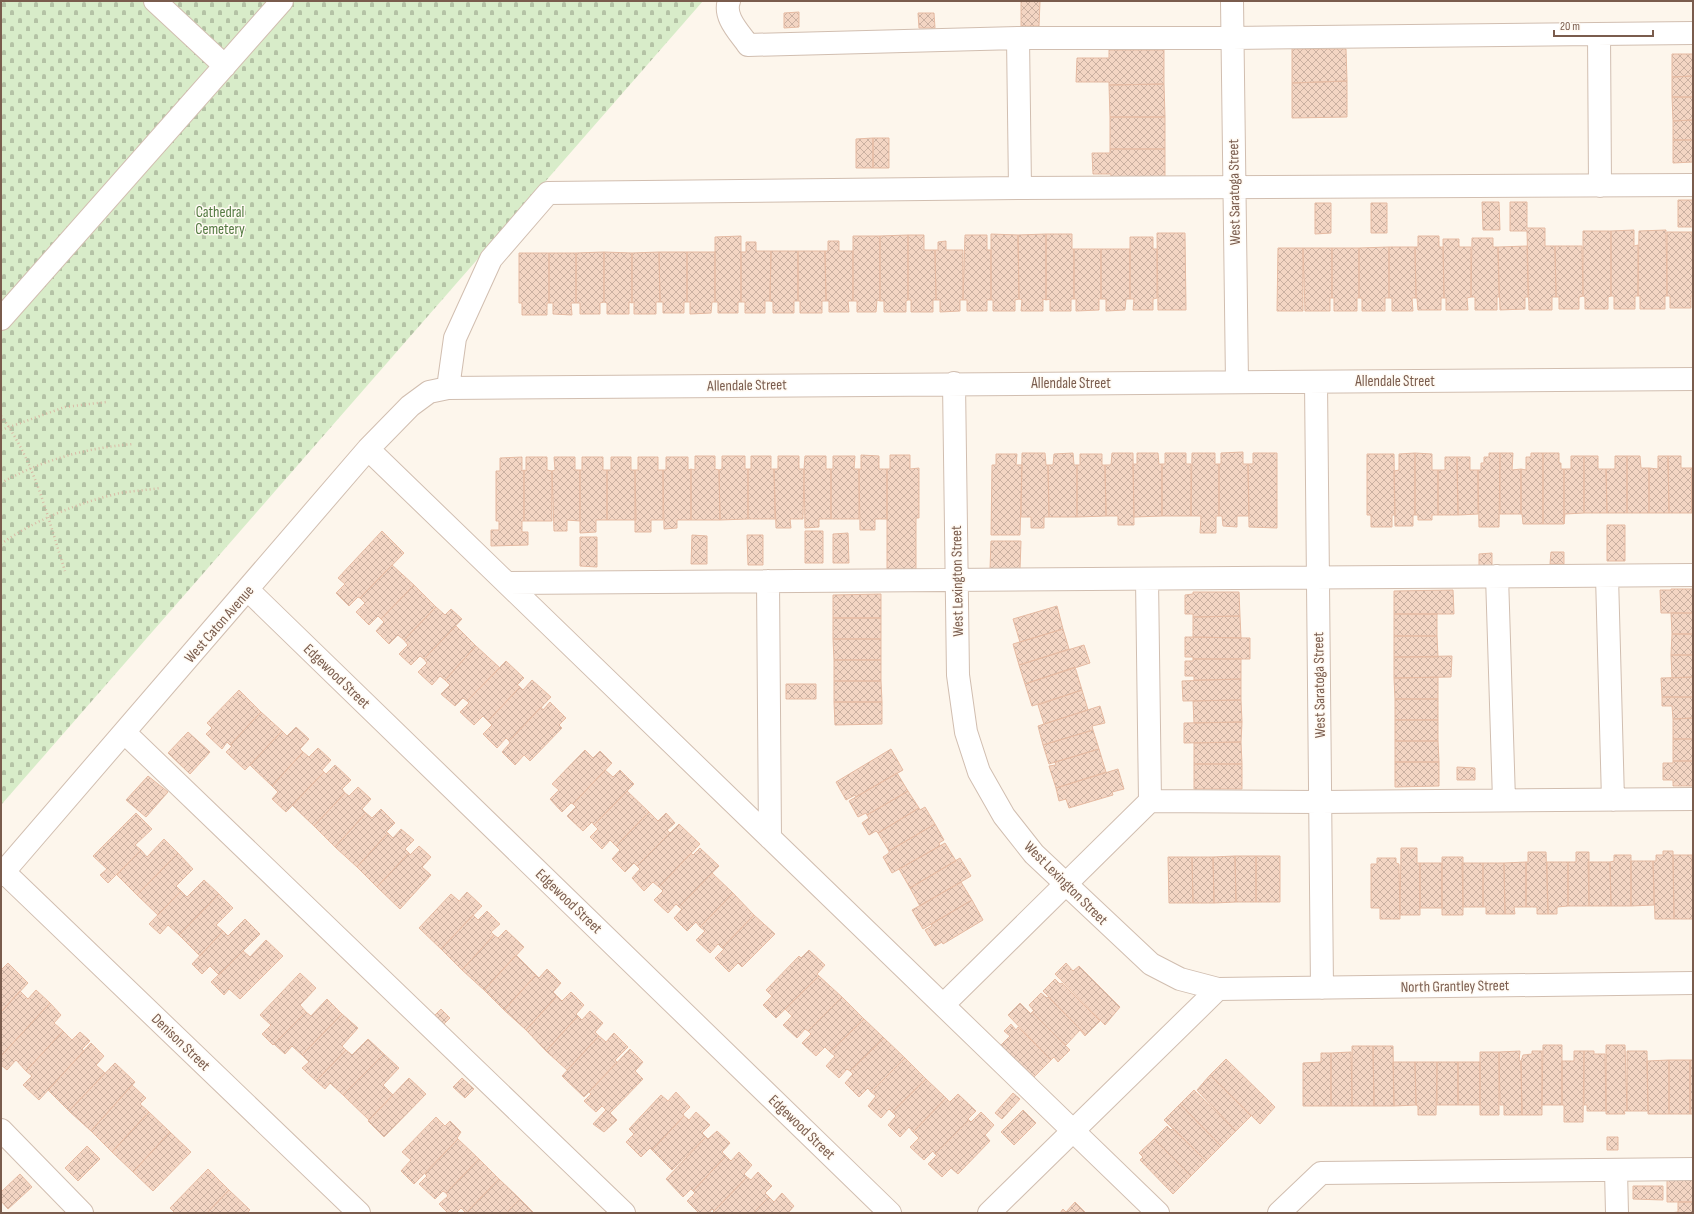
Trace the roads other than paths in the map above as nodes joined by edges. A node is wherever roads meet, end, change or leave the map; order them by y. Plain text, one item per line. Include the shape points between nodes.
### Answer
1 (155, 1) edge
2 (282, 1) edge
3 (729, 1) edge
4 (1232, 1) edge
5 (1693, 33) edge
6 (1599, 34) junction
7 (1018, 38) junction
8 (1232, 38) junction
9 (225, 66) junction
10 (1693, 185) edge
11 (1600, 186) junction
12 (1020, 188) junction
13 (1234, 188) junction
14 (1, 319) edge
15 (1693, 379) edge
16 (1238, 382) junction
17 (1316, 382) junction
18 (954, 383) junction
19 (448, 388) junction
20 (368, 449) junction
21 (1693, 575) edge
22 (1497, 576) junction
23 (1607, 576) junction
24 (1147, 578) junction
25 (1318, 578) junction
26 (957, 580) junction
27 (768, 581) junction
28 (507, 583) junction
29 (248, 590) junction
30 (125, 733) junction
31 (1693, 799) edge
32 (1504, 800) junction
33 (1613, 800) junction
34 (1150, 801) junction
35 (1321, 802) junction
36 (770, 838) junction
37 (3, 874) edge
38 (1066, 885) junction
39 (1693, 983) edge
40 (1322, 988) junction
41 (1218, 989) junction
42 (943, 1005) junction
43 (1, 1130) edge
44 (1073, 1132) junction
45 (1693, 1169) edge
46 (1616, 1170) junction
47 (82, 1213) edge
48 (359, 1213) edge
49 (624, 1213) edge
50 (890, 1213) edge
51 (989, 1213) edge
52 (1158, 1213) edge
53 (1280, 1213) edge
54 (1617, 1213) edge

1 - 9 street
2 - 9 street
3 - 7 street via 729,16 748,45
4 - 8 street, West Saratoga Street
5 - 6 street
6 - 8 street
6 - 11 street
7 - 8 street
7 - 12 street
8 - 13 street, West Saratoga Street
9 - 14 street
10 - 11 street
11 - 13 street
12 - 13 street
12 - 19 street via 548,193 490,259 455,338
13 - 16 street, West Saratoga Street
15 - 17 street, Allendale Street
16 - 17 street, Allendale Street
16 - 18 street, Allendale Street
17 - 25 street, West Saratoga Street
18 - 19 street, Allendale Street
18 - 26 street, West Lexington Street
19 - 20 street, West Caton Avenue via 429,392 410,406
20 - 28 street
20 - 29 street, West Caton Avenue
21 - 23 street
22 - 23 street
22 - 25 street
22 - 32 street
23 - 33 street
24 - 25 street
24 - 26 street
24 - 34 street
25 - 35 street, West Saratoga Street
26 - 27 street
26 - 38 street, West Lexington Street via 958,675 966,732 979,772 1004,816 1034,854
27 - 28 street
27 - 36 street
28 - 36 street
29 - 30 street, West Caton Avenue
29 - 50 street, Edgewood Street
30 - 37 street, West Caton Avenue
30 - 49 street
31 - 33 street
32 - 33 street
32 - 35 street
34 - 35 street
34 - 38 street
35 - 40 street, West Saratoga Street
36 - 42 street
37 - 48 street, Denison Street
38 - 41 street, West Lexington Street via 1151,964 1180,979
38 - 42 street
39 - 40 street, North Grantley Street
40 - 41 street, North Grantley Street
41 - 44 street
42 - 44 street
43 - 47 street
44 - 51 street
44 - 52 street
45 - 46 street
46 - 53 street via 1321,1173
46 - 54 street

